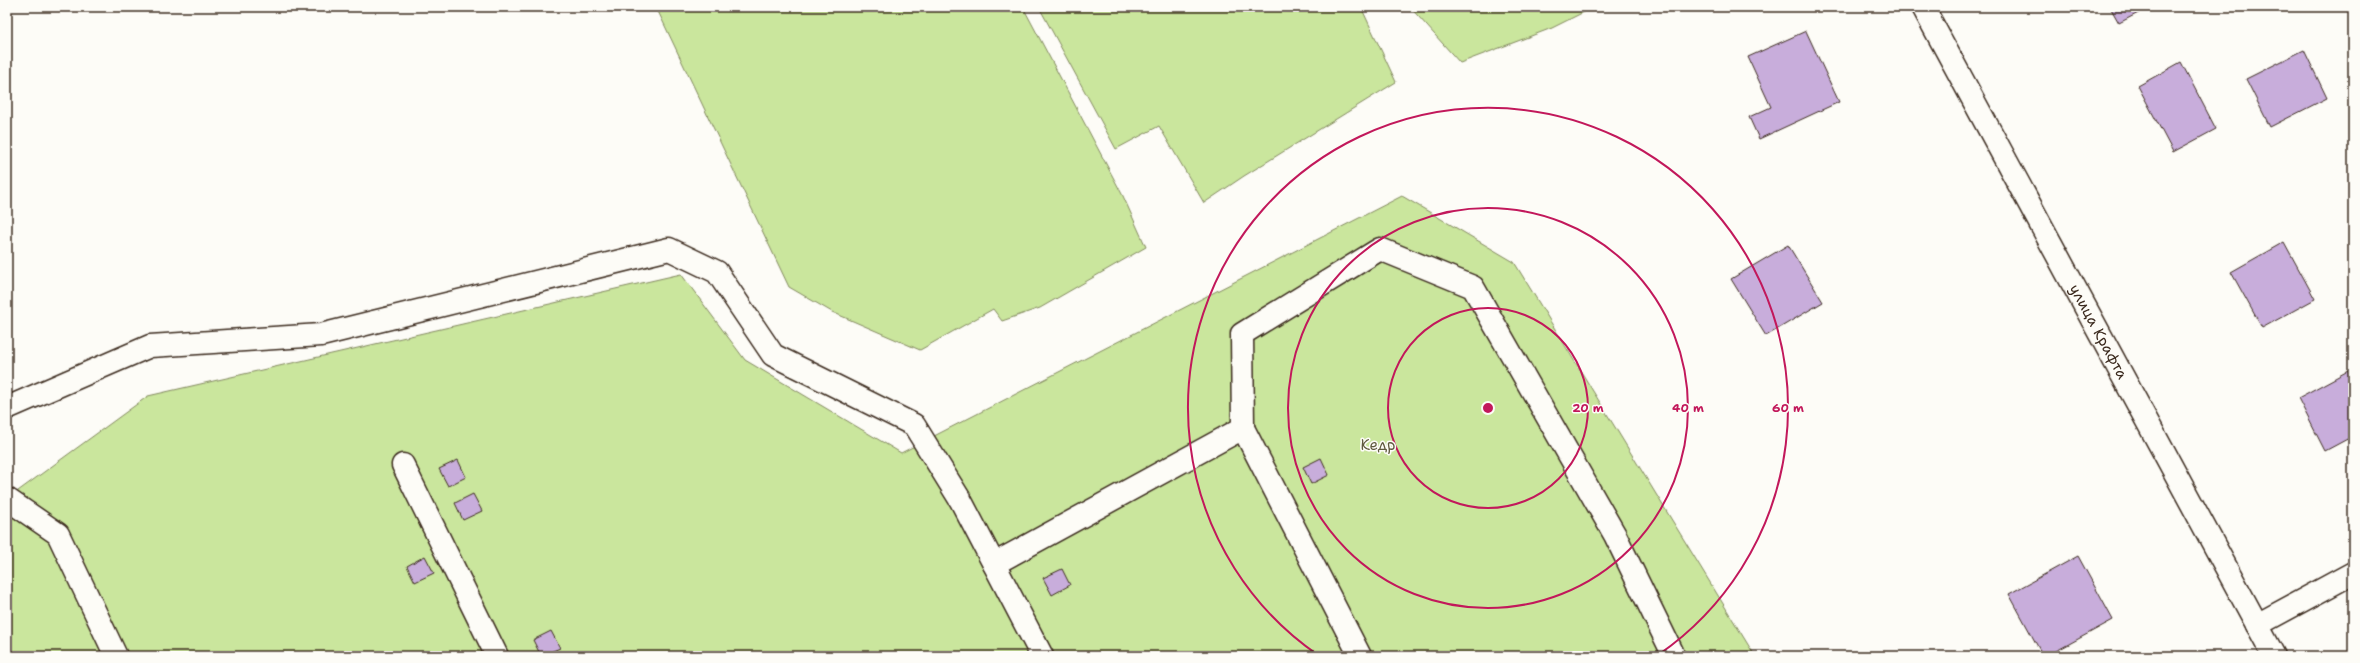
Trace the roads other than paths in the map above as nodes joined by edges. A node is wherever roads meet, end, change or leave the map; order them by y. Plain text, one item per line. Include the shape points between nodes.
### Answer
1 (1923, 7) edge
2 (7, 408) edge
3 (1243, 428) junction
4 (403, 465) dead end
5 (7, 499) edge
6 (994, 564) junction
7 (2353, 573) edge
8 (2257, 625) junction
9 (116, 656) edge
10 (497, 656) edge
11 (1042, 656) edge
12 (1360, 656) edge
13 (1674, 656) edge
14 (2274, 656) edge

1 - 8 street, улица Крафта
2 - 6 street via 150,346 321,335 669,249 718,272 773,355 914,425 961,501
3 - 6 street
3 - 12 street
3 - 13 street via 1242,334 1380,249 1473,286 1615,534
4 - 10 street
5 - 9 street via 58,534
6 - 11 street
7 - 8 street
8 - 14 street, улица Крафта

